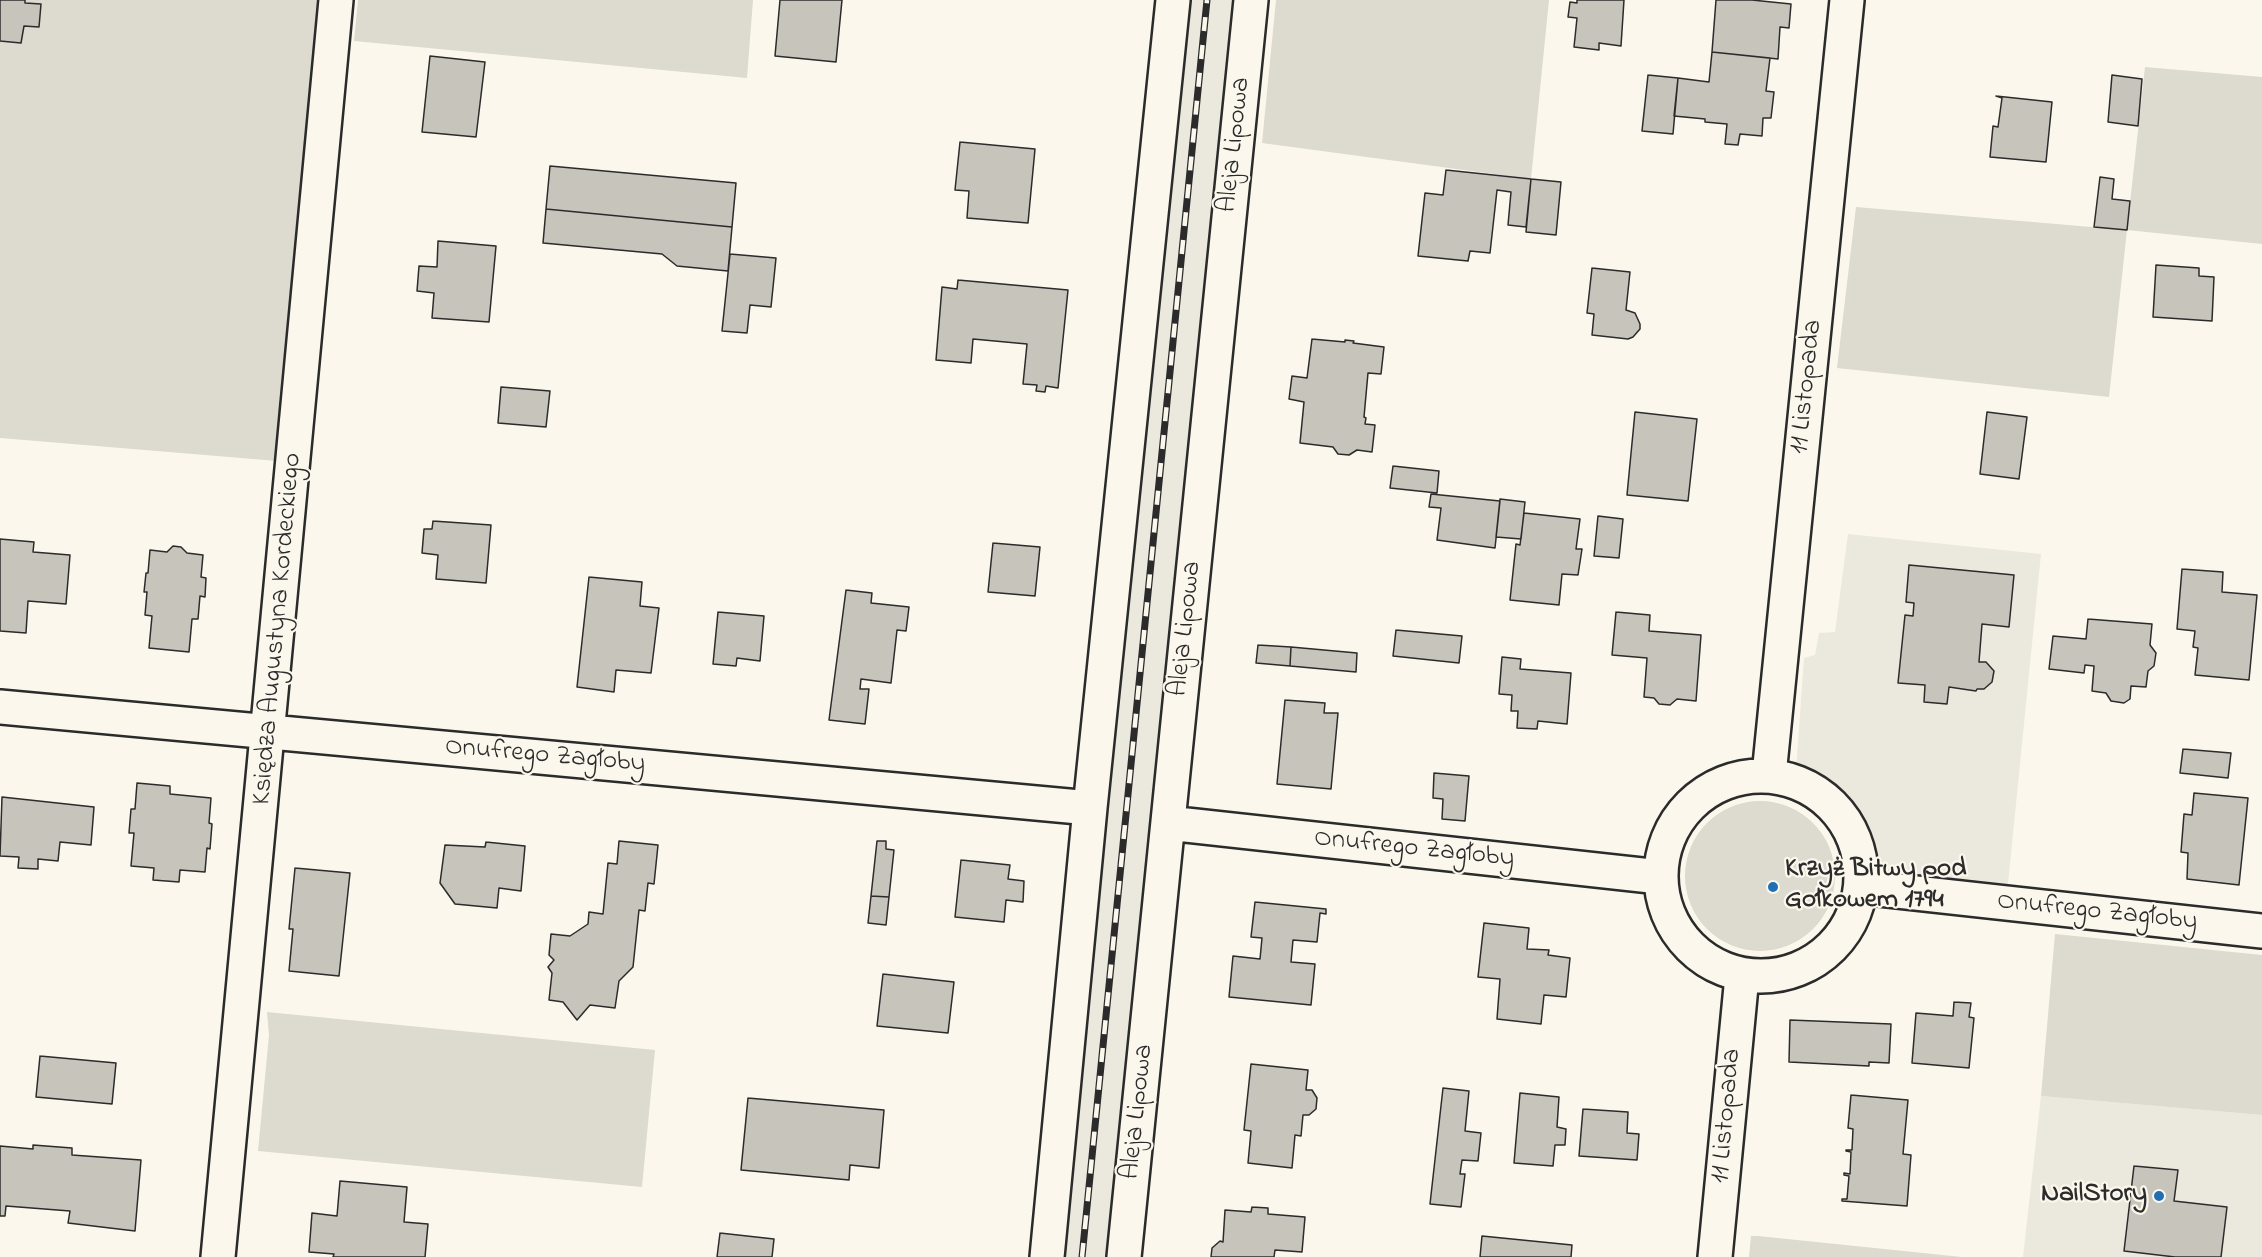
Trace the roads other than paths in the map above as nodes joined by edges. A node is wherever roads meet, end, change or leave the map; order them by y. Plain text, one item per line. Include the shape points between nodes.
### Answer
1 (336, 0) edge
2 (1173, 0) edge
3 (1251, 0) edge
4 (1847, 0) edge
5 (0, 707) edge
6 (269, 731) junction
7 (1769, 775) junction
8 (1090, 807) junction
9 (1168, 823) junction
10 (1660, 877) junction
11 (1861, 887) junction
12 (2262, 931) edge
13 (1742, 976) junction
14 (218, 1257) edge
15 (1047, 1257) edge
16 (1124, 1257) edge
17 (1715, 1257) edge

1 - 6 street, Księdza Augustyna Kordeckiego
2 - 8 street
3 - 9 street, Aleja Lipowa
4 - 7 street, 11 Listopada
5 - 6 street, Onufrego Zagłoby
6 - 8 street, Onufrego Zagłoby
6 - 14 street, Księdza Augustyna Kordeckiego
7 - 10 street via 1714,786 1691,803 1671,830
7 - 11 street via 1805,785 1835,807 1856,842
8 - 15 street
9 - 10 street, Onufrego Zagłoby
9 - 16 street, Aleja Lipowa
10 - 13 street via 1671,922 1702,958
11 - 12 street, Onufrego Zagłoby
11 - 13 street via 1851,921 1834,945 1808,965 1779,975
13 - 17 street, 11 Listopada

